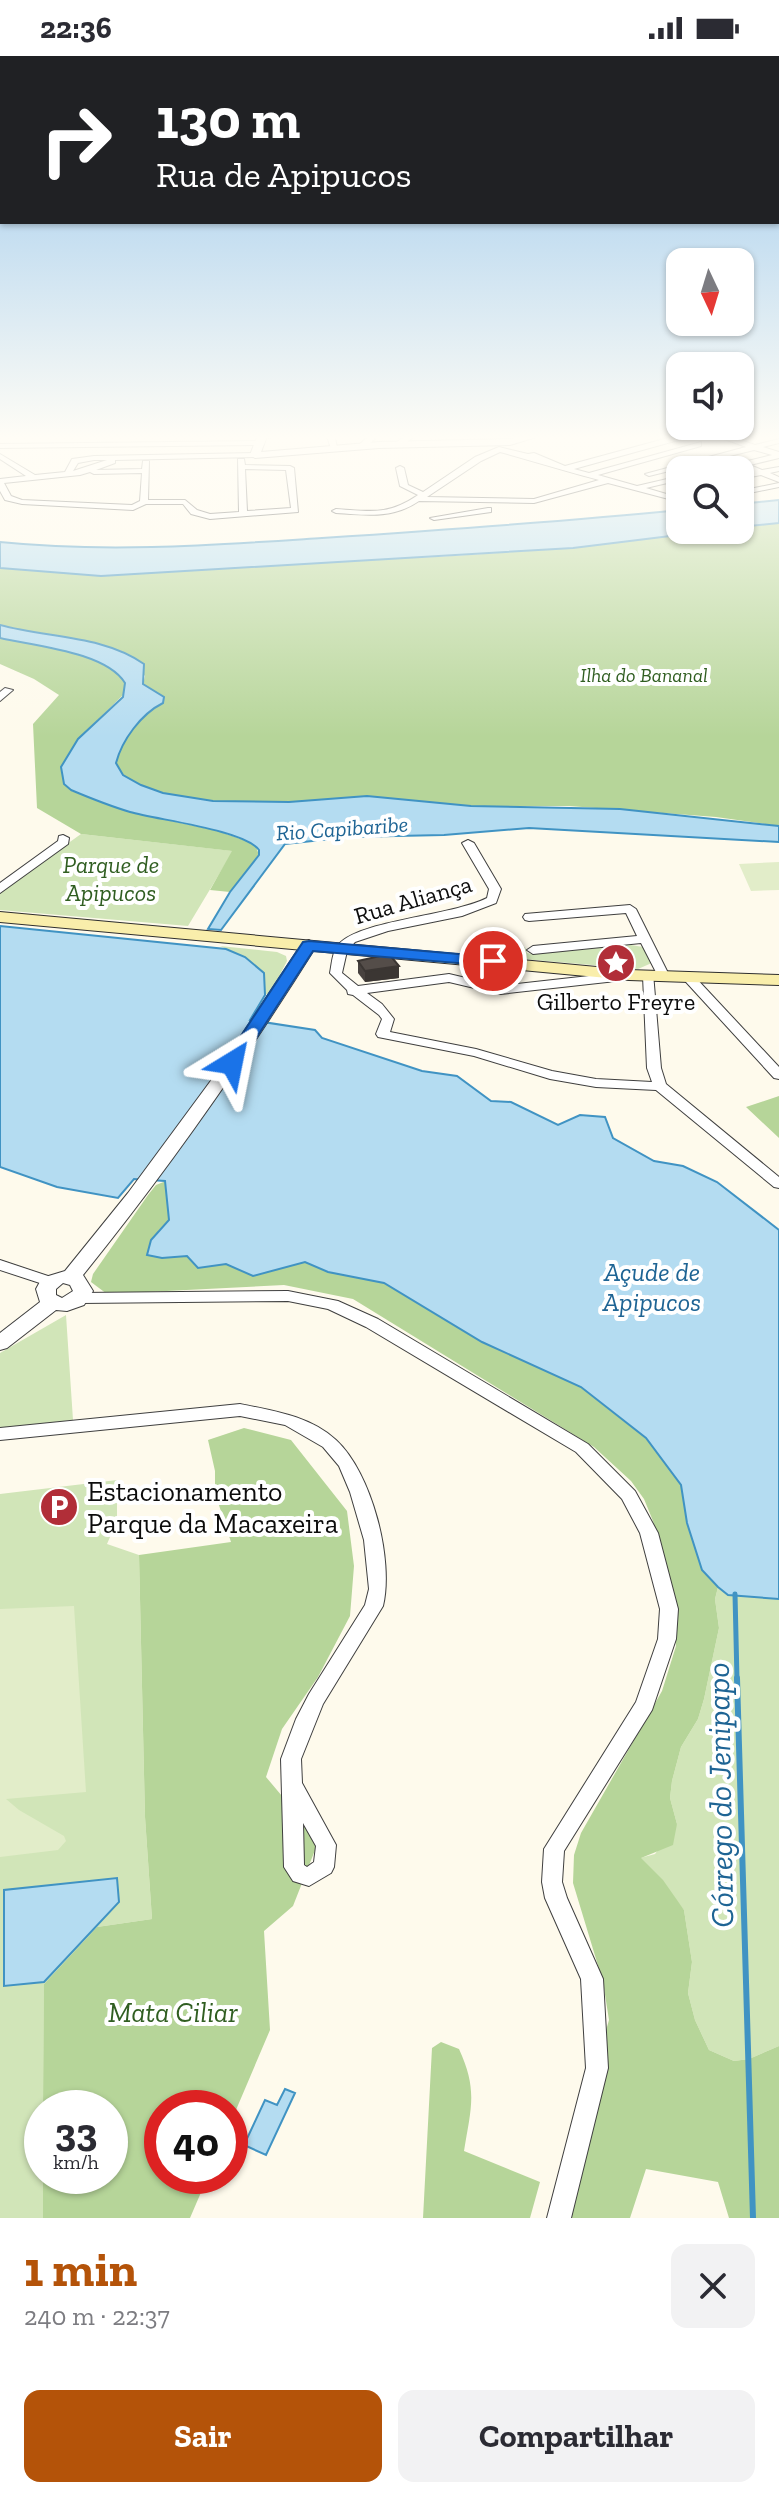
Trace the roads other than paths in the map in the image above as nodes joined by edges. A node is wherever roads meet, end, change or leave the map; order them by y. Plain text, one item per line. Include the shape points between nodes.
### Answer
1 (63, 838) dead end
2 (468, 843) dead end
3 (0, 889) edge
4 (0, 917) edge
5 (529, 917) dead end
6 (643, 939) junction
7 (309, 945) junction
8 (342, 948) junction
9 (533, 950) dead end
10 (629, 975) junction
11 (671, 978) junction
12 (779, 980) edge
13 (352, 991) junction
14 (779, 1075) edge
15 (660, 1086) junction
16 (779, 1184) edge
17 (0, 1265) edge
18 (71, 1277) junction
19 (49, 1281) junction
20 (81, 1298) junction
21 (51, 1303) junction
22 (0, 1343) edge
23 (0, 1434) edge
24 (292, 1784) dead end
25 (559, 2218) edge

1 - 3 street
2 - 8 street, Rua Aliança via 496,894 492,900 475,910 370,932
4 - 7 main road
5 - 6 street via 630,909
6 - 9 street
6 - 11 street
7 - 8 main road
7 - 18 street via 133,1202
8 - 10 main road
8 - 13 street via 336,973
10 - 11 main road
10 - 13 street via 512,989 449,978
11 - 12 main road
11 - 14 street
11 - 15 street via 654,1068
13 - 15 street via 384,1013 388,1019 381,1032 386,1035 550,1075
15 - 16 street
17 - 19 street
18 - 19 street
18 - 20 street via 81,1284
19 - 21 street via 45,1292
20 - 21 street via 71,1304
20 - 25 street via 288,1296 332,1305 372,1323 582,1448 629,1495 649,1533 669,1609 667,1639 645,1704 554,1849 556,1898 592,1979 597,2068
21 - 22 street
23 - 24 street via 240,1410 290,1420 329,1443 346,1463 373,1540 377,1598 302,1727 291,1759

